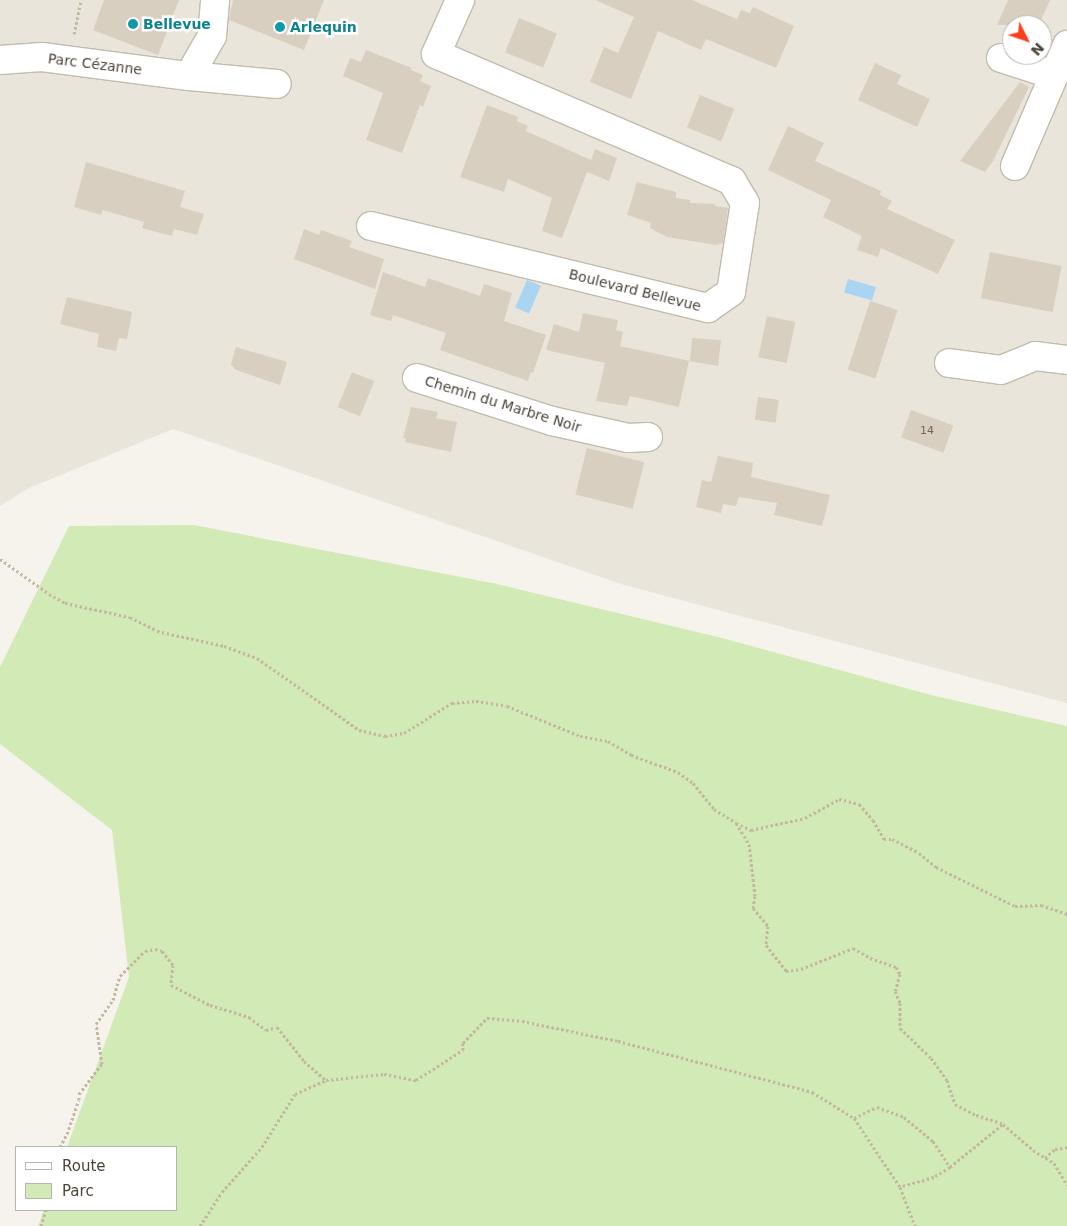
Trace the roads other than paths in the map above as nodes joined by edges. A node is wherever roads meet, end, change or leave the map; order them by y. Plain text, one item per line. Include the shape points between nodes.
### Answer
1 (215, 0) edge
2 (460, 0) edge
3 (1067, 45) edge
4 (0, 60) edge
5 (1023, 65) edge
6 (1054, 75) junction
7 (189, 76) junction
8 (277, 84) dead end
9 (1015, 166) dead end
10 (372, 226) dead end
11 (1067, 360) edge
12 (949, 363) dead end
13 (417, 378) dead end
14 (648, 437) dead end

1 - 7 street via 212,36
2 - 10 street, Boulevard Bellevue via 436,54 732,181 745,203 731,292 708,308
3 - 6 street
4 - 7 street, Parc Cézanne via 42,57
5 - 6 street
6 - 9 street
7 - 8 street, Parc Cézanne
11 - 12 street via 1035,356 1001,370
13 - 14 street, Chemin du Marbre Noir via 552,421 628,438

